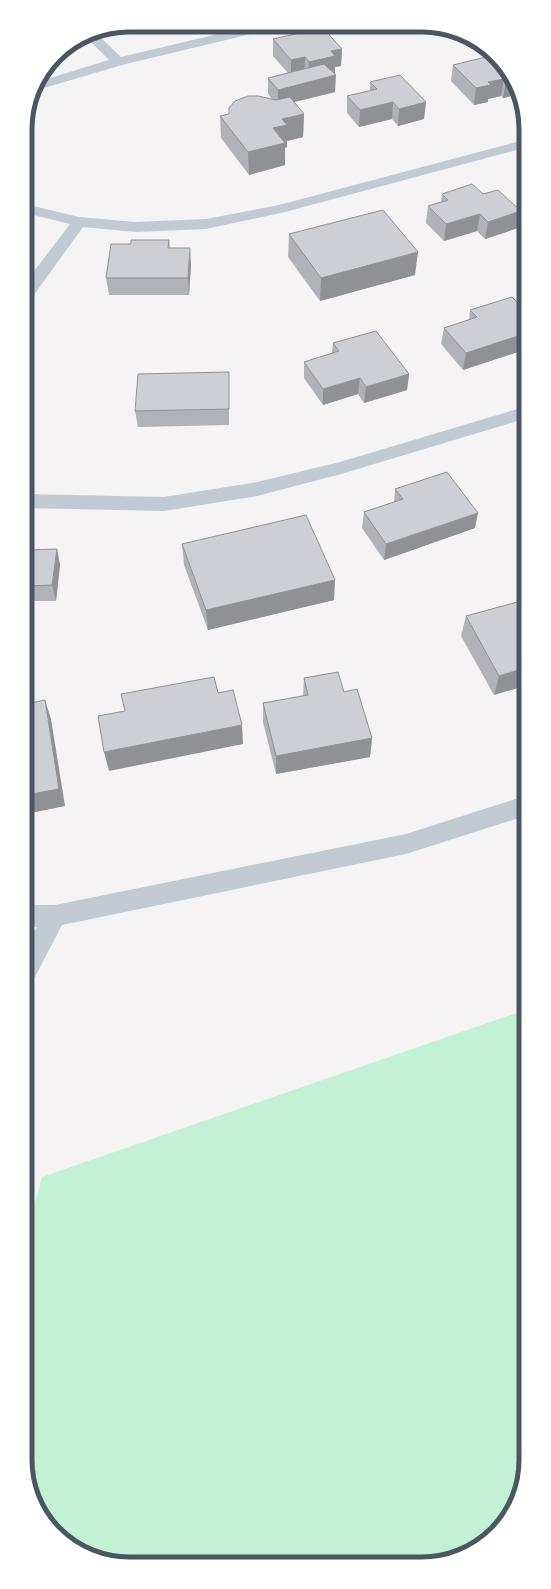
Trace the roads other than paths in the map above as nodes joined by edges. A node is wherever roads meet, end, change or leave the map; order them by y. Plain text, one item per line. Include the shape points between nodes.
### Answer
1 (242, 32) edge
2 (94, 38) edge
3 (118, 62) junction
4 (42, 86) edge
5 (519, 145) edge
6 (32, 210) edge
7 (80, 222) junction
8 (32, 287) edge
9 (519, 414) edge
10 (32, 500) edge
11 (519, 808) edge
12 (32, 916) edge
13 (55, 916) junction
14 (32, 958) edge

1 - 3 street
2 - 3 street
3 - 4 street
5 - 7 street via 280,209 206,224 136,227
6 - 7 street
7 - 8 street
9 - 10 street via 340,468 257,489 164,504
11 - 13 street via 406,844
12 - 13 street
13 - 14 street

